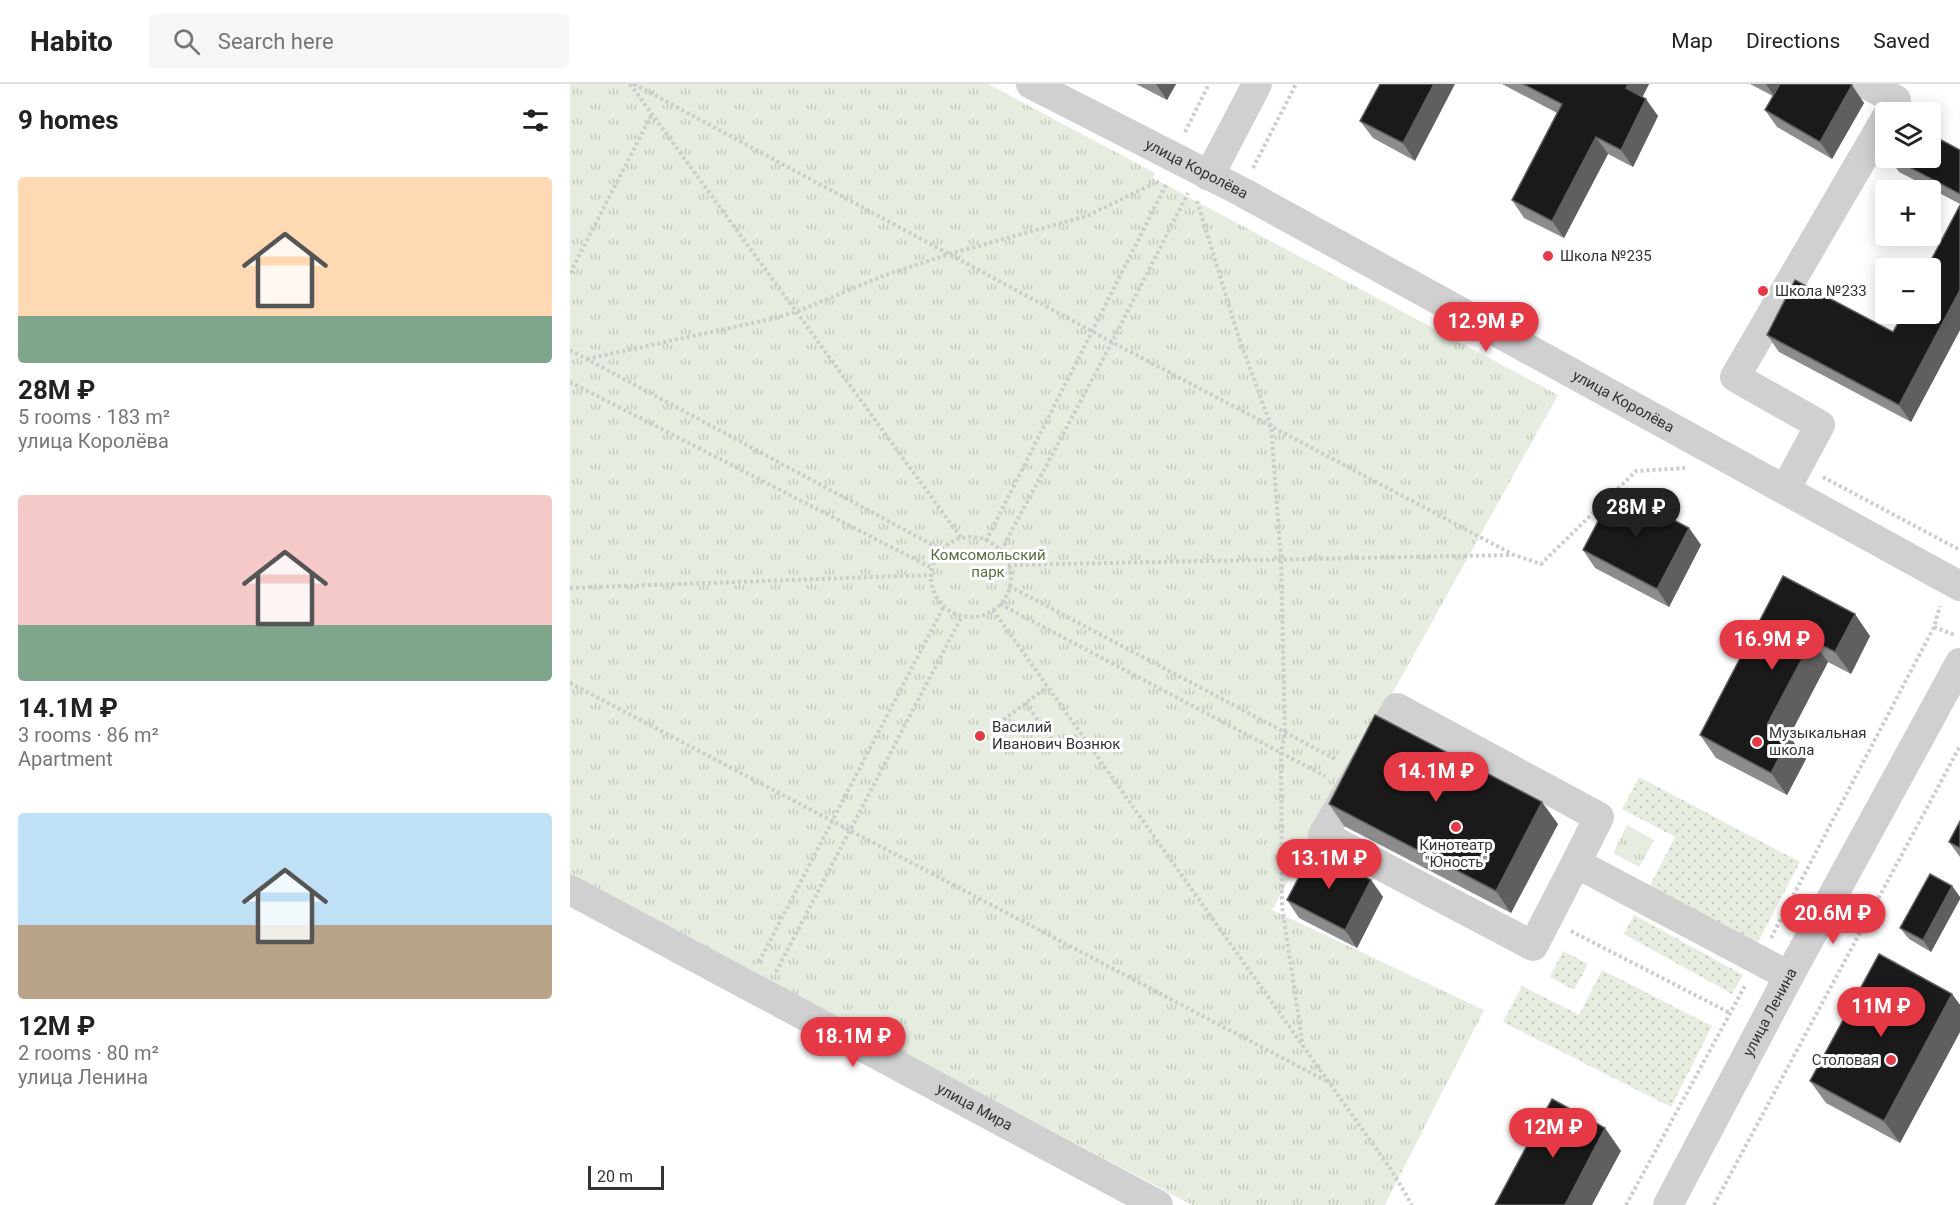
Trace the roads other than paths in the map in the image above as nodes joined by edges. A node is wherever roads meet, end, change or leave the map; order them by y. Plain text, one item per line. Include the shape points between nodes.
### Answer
1 (1031, 84) edge
2 (1257, 84) edge
3 (1866, 84) edge
4 (1895, 102) edge
5 (1875, 137) edge
6 (1199, 186) junction
7 (1785, 490) junction
8 (1960, 586) edge
9 (1960, 663) edge
10 (1576, 863) junction
11 (570, 890) edge
12 (1789, 976) junction
13 (1158, 1205) edge
14 (1668, 1205) edge

1 - 6 street, улица Королёва
2 - 6 street
3 - 4 street
5 - 7 street via 1735,377 1820,425
6 - 7 street, улица Королёва
7 - 8 street, улица Королёва
9 - 12 street, улица Ленина
10 - 10 street via 1599,818 1397,708 1323,835 1533,945
10 - 12 street
11 - 13 street, улица Мира
12 - 14 street, улица Ленина

